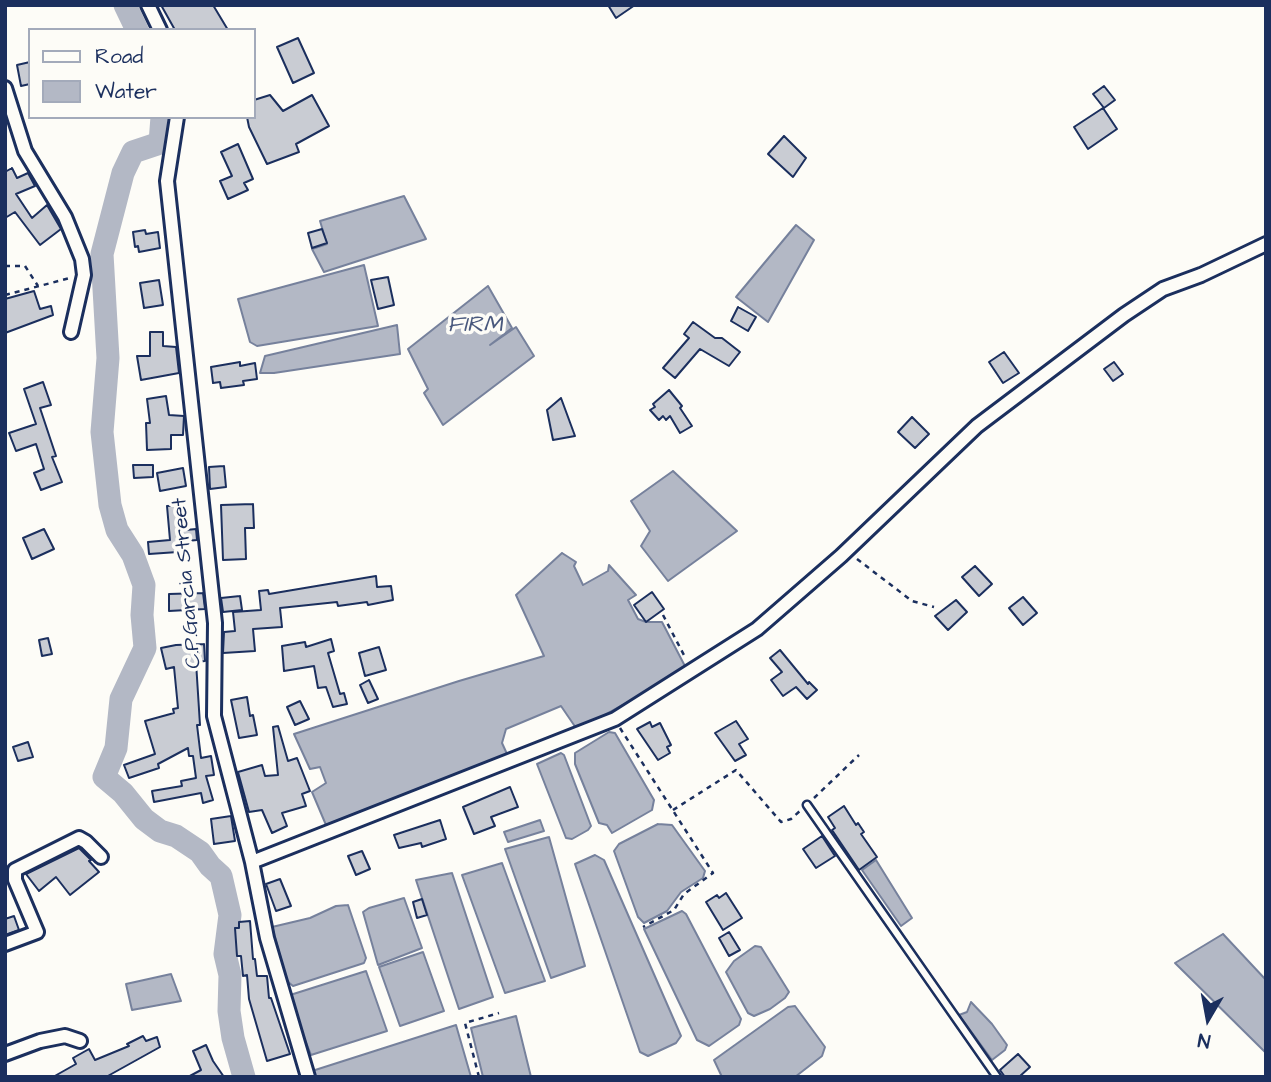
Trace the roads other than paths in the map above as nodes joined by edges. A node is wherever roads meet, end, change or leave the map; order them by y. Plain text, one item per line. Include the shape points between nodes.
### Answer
1 (148, 5) edge
2 (159, 28) edge
3 (5, 88) edge
4 (177, 119) edge
5 (1266, 244) edge
6 (71, 332) dead end
7 (807, 805) road end
8 (101, 857) dead end
9 (252, 862) junction
10 (5, 944) edge
11 (80, 1041) dead end
12 (5, 1054) edge
13 (308, 1077) edge
14 (997, 1077) edge

1 - 2 street
3 - 6 street via 25,151 65,217 82,259 84,275
4 - 9 street, C.P.Garcia Street via 167,181 215,623 214,716
5 - 9 street via 1163,289 1124,315 977,426 757,629 615,719
7 - 14 lane
8 - 10 street via 79,838 15,870 37,932
9 - 13 street, C.P.Garcia Street via 267,938
11 - 12 street via 65,1036

